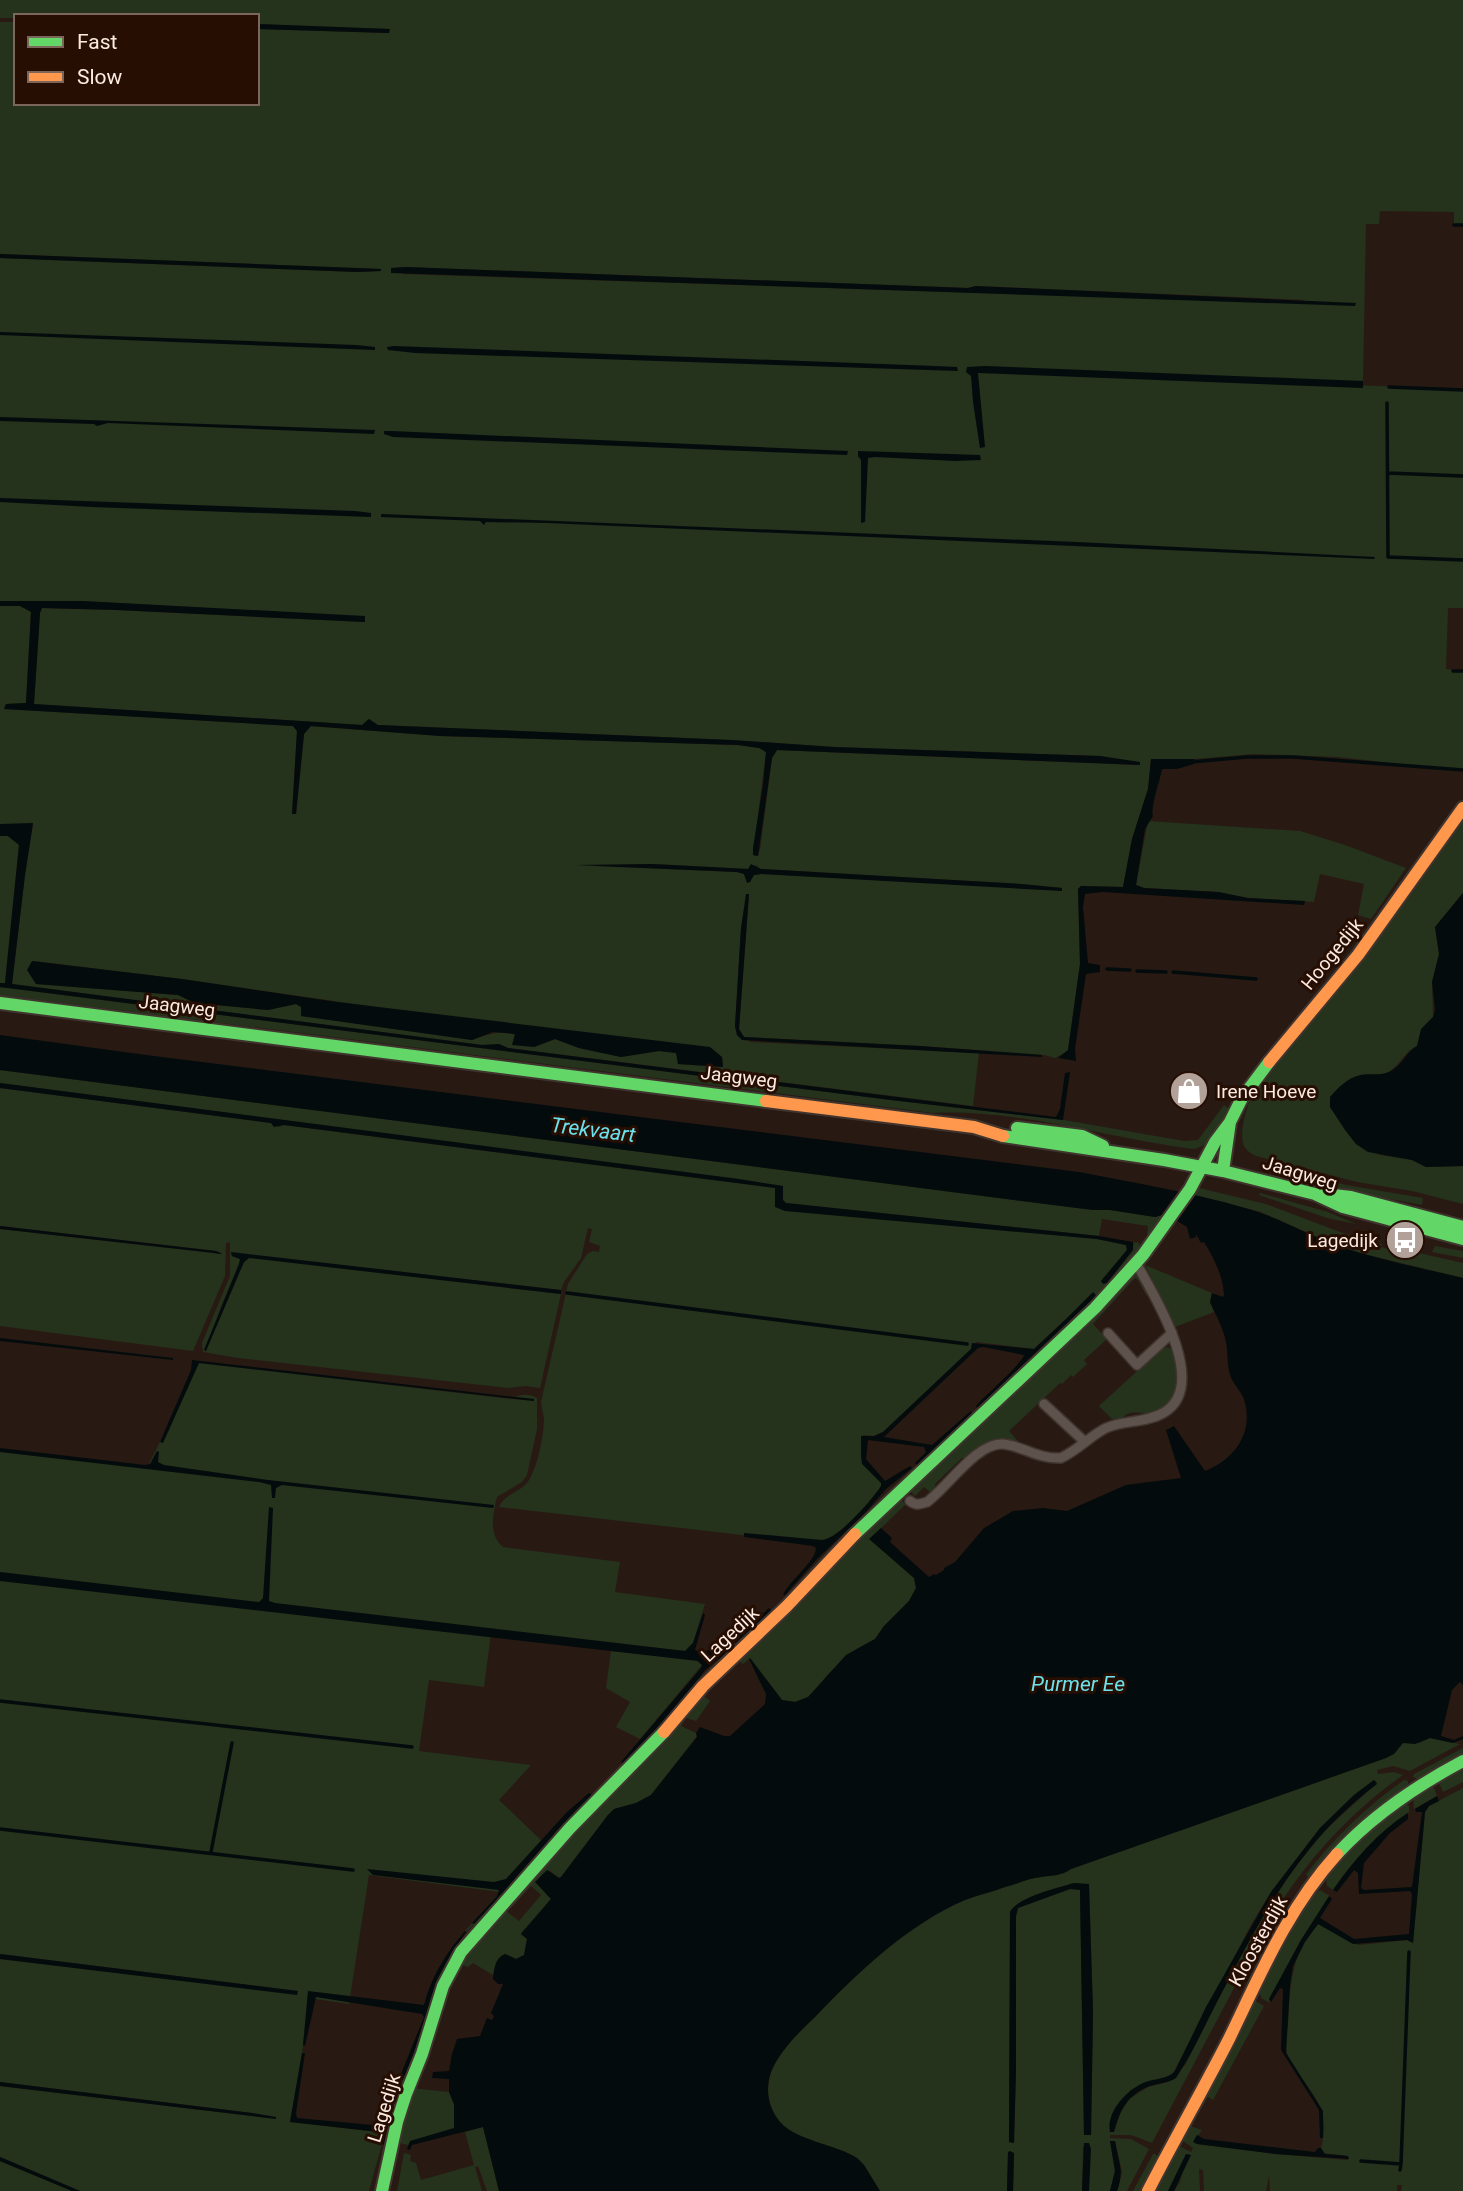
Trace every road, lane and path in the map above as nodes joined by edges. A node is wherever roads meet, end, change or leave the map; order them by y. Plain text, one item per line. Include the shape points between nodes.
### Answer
1 (1463, 808) edge
2 (0, 1003) edge
3 (1230, 1122) junction
4 (1203, 1167) junction
5 (1223, 1171) junction
6 (1315, 1194) junction
7 (1463, 1227) edge
8 (1463, 1238) edge
9 (1136, 1263) junction
10 (1172, 1332) junction
11 (1108, 1333) dead end
12 (1044, 1404) dead end
13 (1085, 1442) junction
14 (910, 1501) dead end
15 (1463, 1761) edge
16 (382, 2191) edge
17 (1148, 2191) edge

1 - 3 street, Hoogedijk via 1358,955 1259,1074
2 - 4 street, Jaagweg via 974,1126 1003,1136
3 - 4 street, Hoogedijk
3 - 5 street, Hoogedijk
4 - 5 street, Jaagweg
4 - 9 street, Lagedijk
5 - 6 street, Jaagweg
6 - 7 street via 1351,1197
6 - 8 street, Jaagweg via 1343,1207
9 - 10 street
9 - 16 street, Lagedijk via 1095,1308 862,1526 787,1606 712,1676 478,1931 443,1986 402,2106
10 - 11 street via 1138,1365
10 - 13 street via 1182,1376 1173,1405 1161,1415 1108,1427
12 - 13 street
13 - 14 street via 1070,1454 1053,1458 993,1445 977,1454 927,1502
15 - 17 street, Kloosterdijk via 1392,1804 1348,1843 1314,1882 1277,1943

